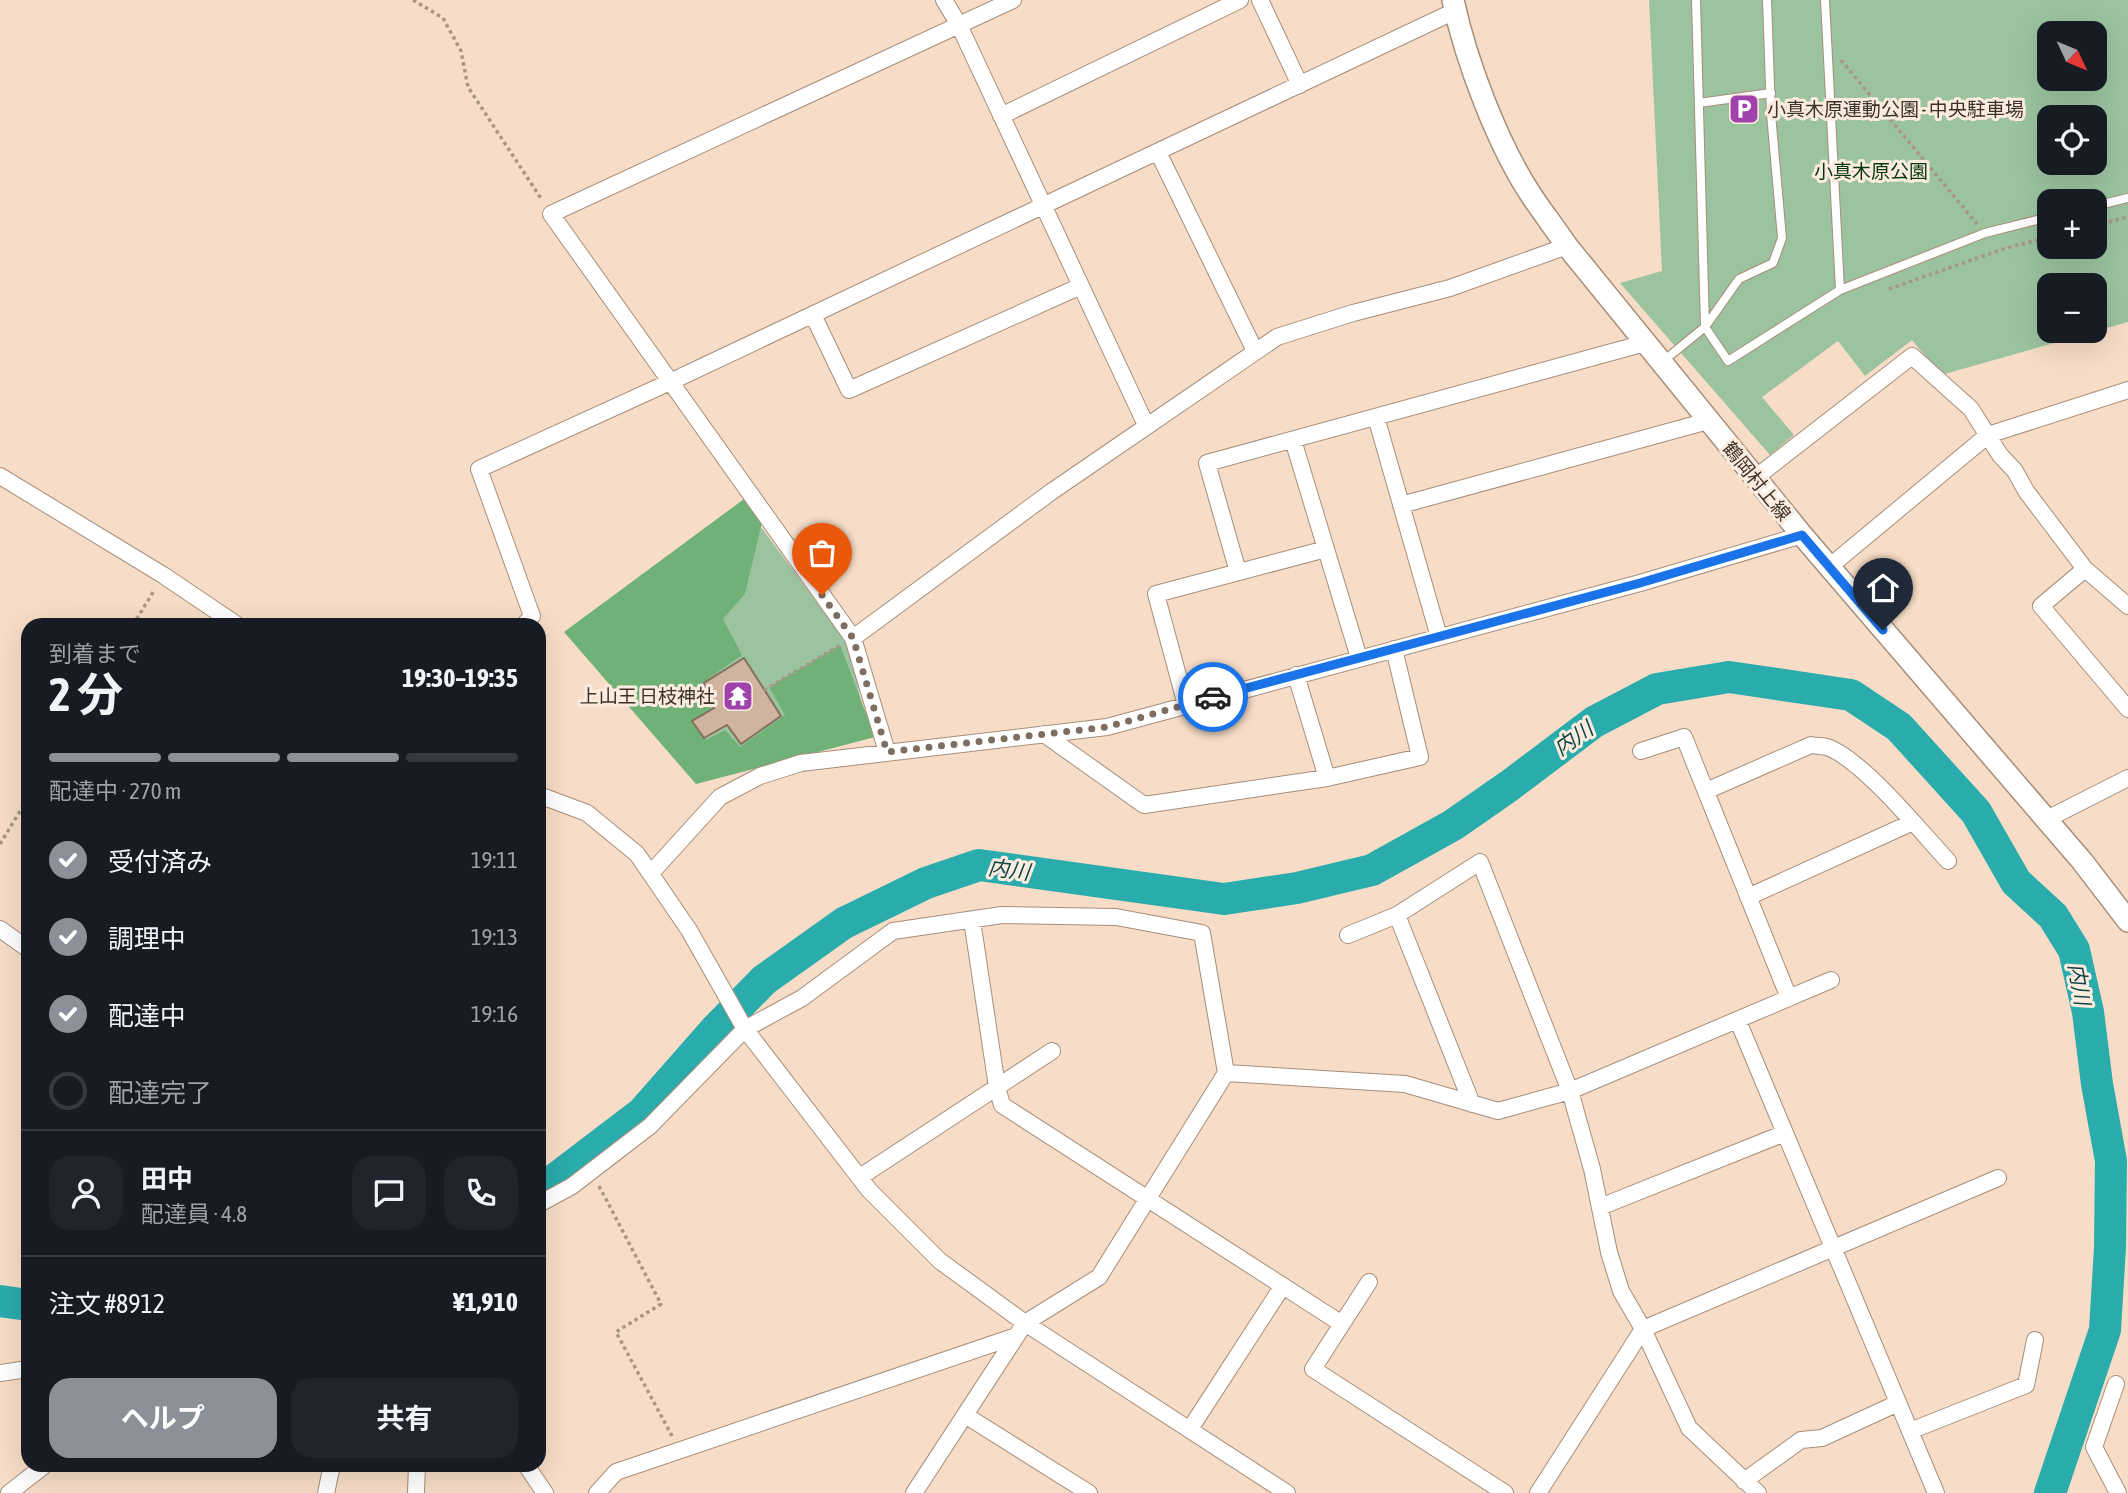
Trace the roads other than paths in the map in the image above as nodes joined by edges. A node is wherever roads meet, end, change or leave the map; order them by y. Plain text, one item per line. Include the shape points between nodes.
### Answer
1 (944, 0) edge
2 (1013, 0) edge
3 (1240, 0) edge
4 (1260, 0) edge
5 (1696, 0) edge
6 (1768, 0) edge
7 (1825, 0) edge
8 (1454, 6) edge
9 (959, 25) junction
10 (1300, 85) junction
11 (1770, 93) junction
12 (1699, 103) junction
13 (1001, 116) junction
14 (1158, 152) junction
15 (2128, 198) edge
16 (2107, 203) edge
17 (1044, 206) junction
18 (2037, 221) edge
19 (1567, 246) junction
20 (1081, 286) junction
21 (1840, 290) junction
22 (813, 315) junction
23 (1705, 327) junction
24 (1645, 343) junction
25 (1255, 351) junction
26 (1662, 362) junction
27 (670, 382) junction
28 (2128, 390) edge
29 (1376, 417) junction
30 (1708, 421) junction
31 (1146, 425) junction
32 (1988, 435) junction
33 (1293, 440) junction
34 (0, 476) edge
35 (1755, 478) junction
36 (1401, 505) junction
37 (1802, 535) junction
38 (1326, 549) junction
39 (1829, 567) junction
40 (2085, 569) junction
41 (1238, 572) junction
42 (2128, 606) edge
43 (227, 618) edge
44 (529, 618) edge
45 (1439, 637) junction
46 (853, 638) junction
47 (1394, 649) junction
48 (1359, 658) junction
49 (1296, 675) junction
50 (1186, 705) junction
51 (2128, 709) edge
52 (1044, 734) junction
53 (1641, 751) dead end
54 (887, 752) junction
55 (1327, 778) junction
56 (2128, 778) edge
57 (1706, 791) junction
58 (546, 798) edge
59 (2045, 820) junction
60 (1913, 822) junction
61 (1948, 861) dead end
62 (651, 873) junction
63 (1748, 897) junction
64 (1397, 915) junction
65 (972, 920) junction
66 (2128, 921) edge
67 (0, 929) edge
68 (1348, 935) dead end
69 (21, 944) edge
70 (1831, 980) dead end
71 (1789, 998) junction
72 (1738, 1021) junction
73 (745, 1029) junction
74 (1052, 1051) dead end
75 (1226, 1073) junction
76 (997, 1087) junction
77 (1570, 1091) junction
78 (1472, 1104) junction
79 (1785, 1133) junction
80 (860, 1177) junction
81 (1998, 1178) dead end
82 (1148, 1199) junction
83 (546, 1201) edge
84 (1600, 1207) junction
85 (1833, 1248) junction
86 (1369, 1282) dead end
87 (1282, 1287) junction
88 (1342, 1324) junction
89 (1643, 1329) junction
90 (1021, 1330) junction
91 (2035, 1340) dead end
92 (21, 1370) edge
93 (0, 1373) edge
94 (2116, 1384) dead end
95 (1898, 1403) junction
96 (965, 1415) junction
97 (1190, 1429) junction
98 (1910, 1431) junction
99 (36, 1472) edge
100 (330, 1472) edge
101 (417, 1472) edge
102 (531, 1472) edge
103 (1744, 1480) junction
104 (9, 1493) edge
105 (326, 1493) edge
106 (416, 1493) edge
107 (545, 1493) edge
108 (597, 1493) edge
109 (914, 1493) edge
110 (1089, 1493) edge
111 (1287, 1493) edge
112 (1505, 1493) edge
113 (1538, 1493) edge
114 (1758, 1493) edge
115 (1936, 1493) edge
116 (2118, 1493) edge

1 - 9 street
2 - 9 street
3 - 13 street
4 - 10 street
5 - 12 lane
6 - 11 lane
7 - 21 lane
8 - 10 street
8 - 19 main road, 鶴岡村上線 via 1497,132 1531,196
9 - 13 street
9 - 27 street via 551,214
10 - 14 street
11 - 12 lane
11 - 23 lane via 1782,238 1773,263 1739,279
12 - 23 lane
13 - 17 street
14 - 17 street
14 - 25 street
15 - 16 lane
17 - 20 street
17 - 22 street
18 - 21 lane via 1985,233
19 - 24 main road, 鶴岡村上線
19 - 25 street via 1450,288 1277,337
20 - 22 street via 849,390
20 - 31 street
21 - 23 lane via 1728,361
22 - 27 street
23 - 26 lane
24 - 26 main road, 鶴岡村上線
24 - 29 street
25 - 31 street
26 - 30 main road, 鶴岡村上線
27 - 44 street via 479,469
27 - 46 street
28 - 32 street
29 - 33 street
29 - 36 street
30 - 35 main road, 鶴岡村上線
30 - 36 street
31 - 46 street
32 - 35 street via 1971,409 1912,356
32 - 39 street
32 - 40 street
33 - 38 street
33 - 41 street via 1207,463
34 - 43 street
35 - 37 main road, 鶴岡村上線
36 - 45 street
37 - 39 main road, 鶴岡村上線
37 - 45 street
38 - 41 street
38 - 48 street
39 - 59 main road, 鶴岡村上線
40 - 42 street
40 - 51 street via 2041,606
41 - 50 street via 1156,594
45 - 47 street
46 - 54 street
47 - 48 street
47 - 55 street via 1420,757
48 - 49 street
49 - 50 street
49 - 55 street
50 - 52 street via 1107,727
52 - 54 street
52 - 55 street via 1144,806
53 - 57 street via 1684,737
54 - 62 street via 801,763 720,797
56 - 59 street
57 - 60 street via 1811,746 1828,747 1852,762
57 - 63 street
58 - 62 street via 587,813 637,854
59 - 66 main road, 鶴岡村上線
60 - 61 street
60 - 63 street
62 - 73 street
63 - 71 street
64 - 68 street
64 - 77 street via 1480,862
64 - 78 street
65 - 73 street via 893,931 802,998
65 - 75 street via 1002,915 1116,917 1202,933
65 - 76 street
67 - 69 street
70 - 71 street
71 - 72 street
72 - 77 street
72 - 79 street
73 - 80 street
73 - 83 street via 650,1126
74 - 76 street
75 - 78 street via 1405,1084
75 - 82 street
76 - 80 street
76 - 82 street via 1002,1105
77 - 78 street via 1498,1111
77 - 84 street
79 - 84 street
79 - 85 street
80 - 90 street via 940,1261
81 - 85 street
82 - 87 street
82 - 90 street via 1099,1277
84 - 89 street via 1620,1291
85 - 89 street
85 - 95 street
86 - 88 street
87 - 88 street
87 - 97 street
88 - 112 street via 1313,1369
89 - 103 street via 1689,1428
89 - 113 street
90 - 96 street
90 - 97 street
90 - 108 street via 616,1472
91 - 98 street via 2026,1385
92 - 93 street
94 - 116 street via 2094,1447
95 - 98 street
95 - 103 street via 1822,1438 1801,1440
96 - 109 street
96 - 110 street
97 - 111 street
98 - 115 street
99 - 104 street
100 - 105 street
101 - 106 street
102 - 107 street
103 - 114 street

